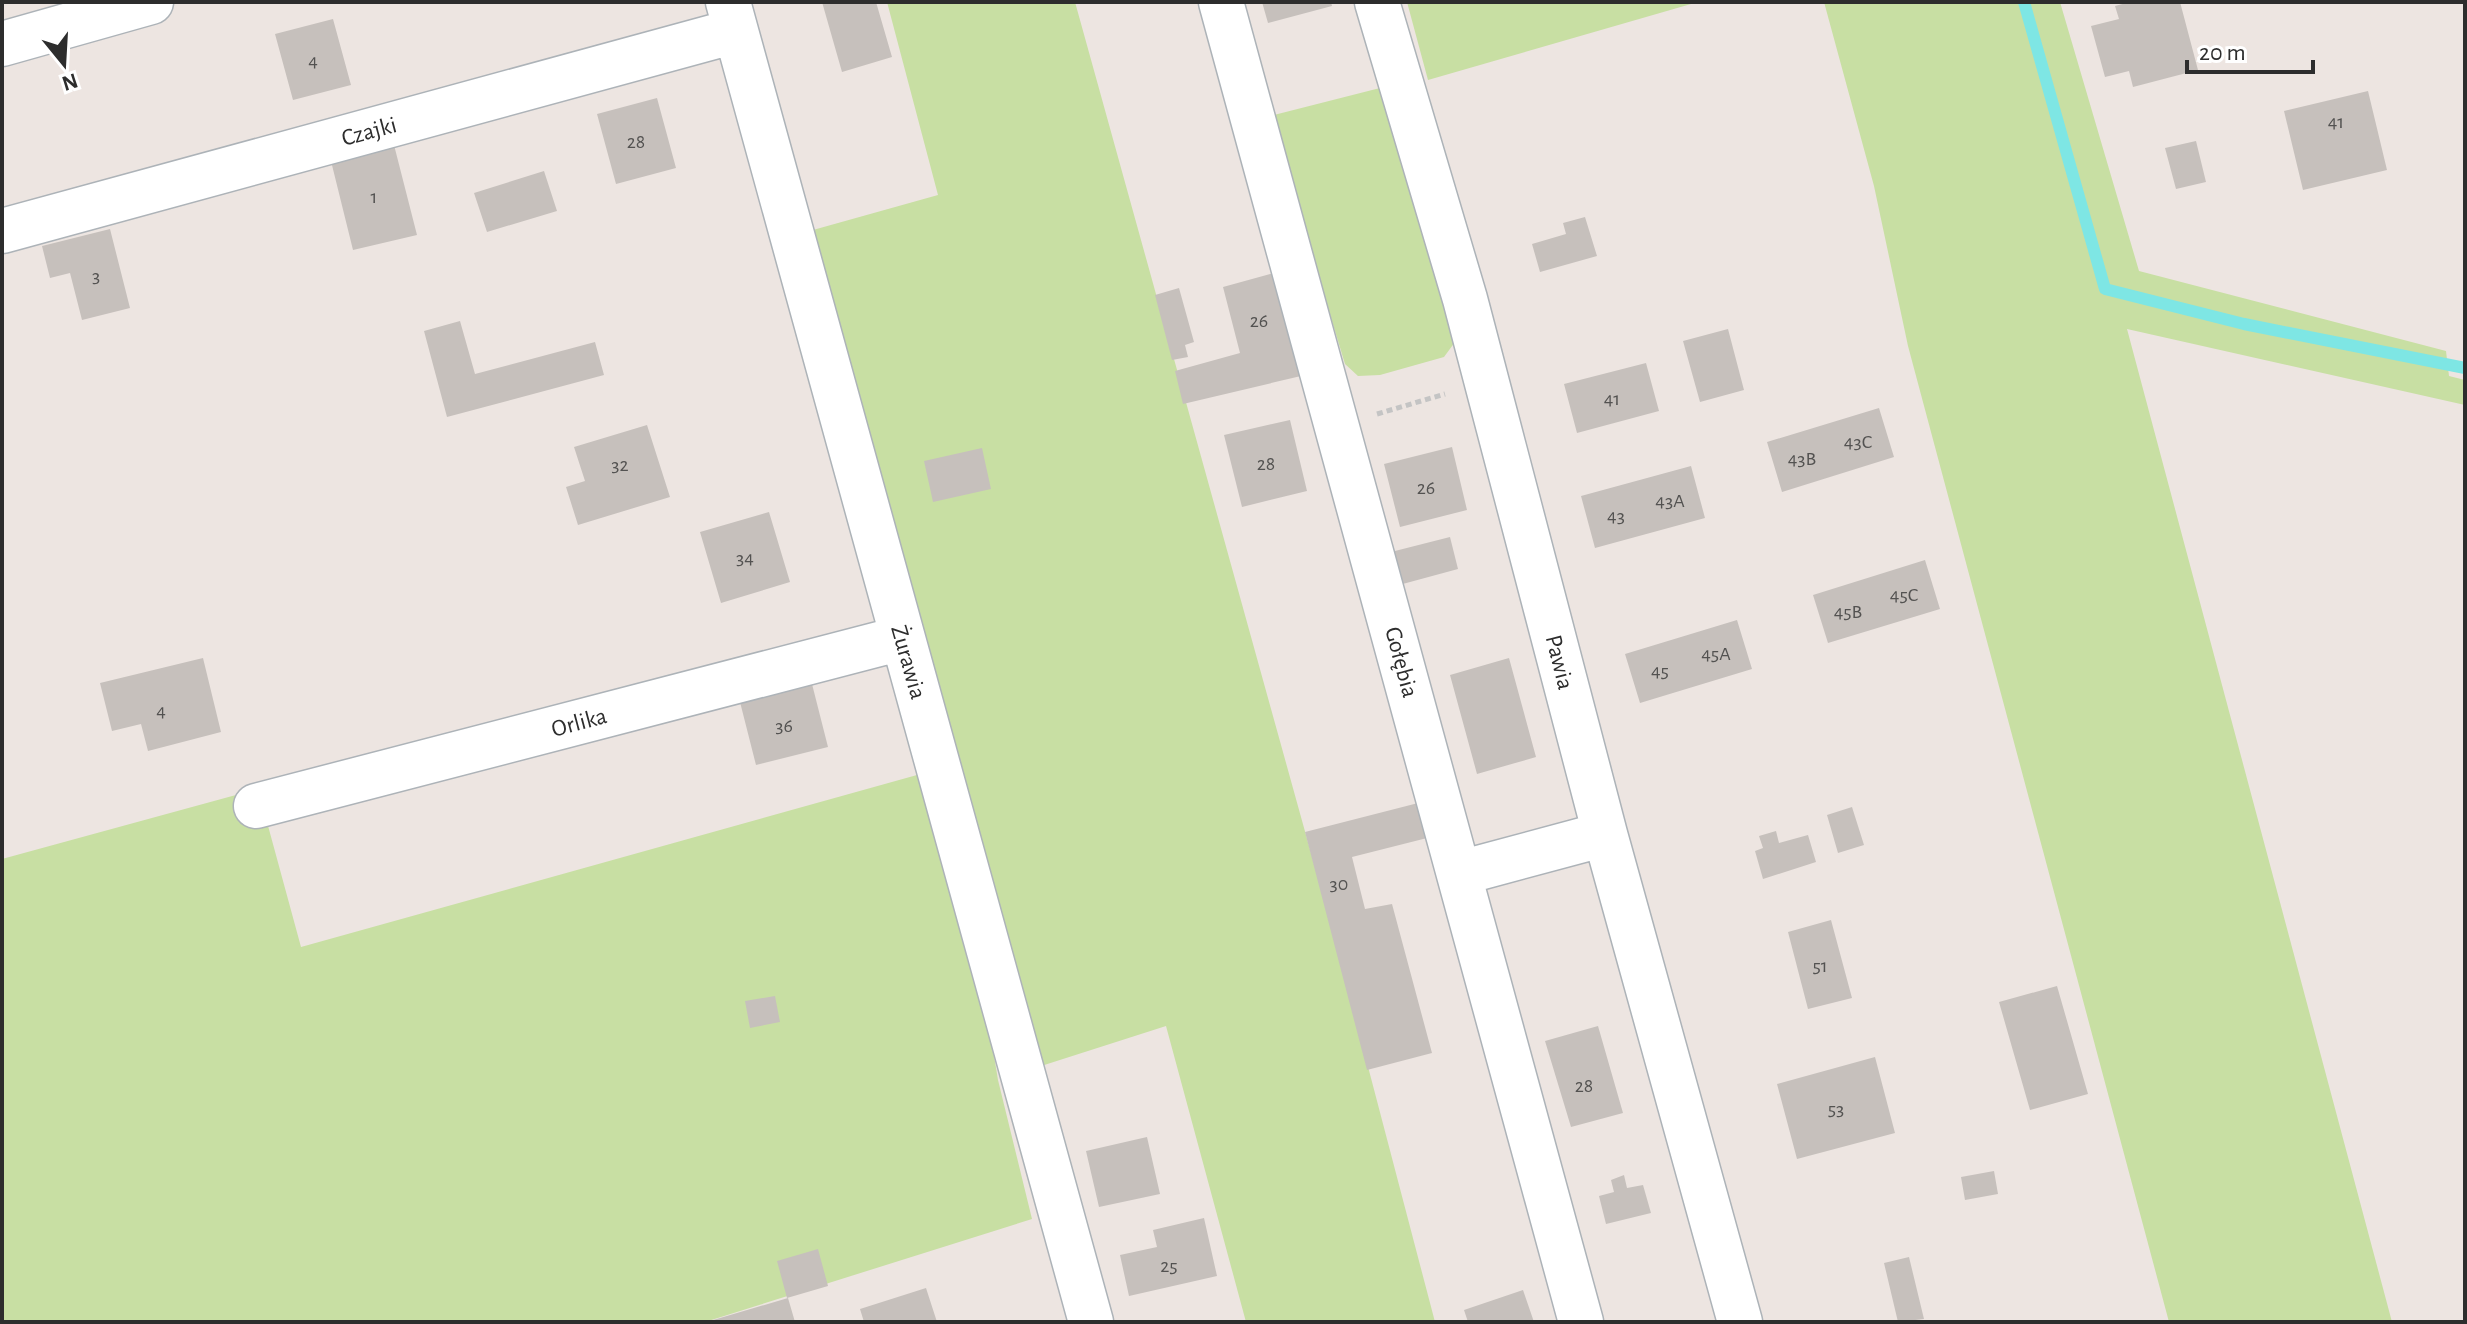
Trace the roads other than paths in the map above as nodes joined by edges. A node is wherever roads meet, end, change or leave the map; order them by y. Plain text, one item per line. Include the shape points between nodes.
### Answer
1 (151, 2) edge
2 (1221, 2) edge
3 (1377, 2) edge
4 (732, 16) edge
5 (2, 44) edge
6 (2, 231) edge
7 (902, 638) junction
8 (256, 806) dead end
9 (1605, 834) junction
10 (1460, 873) junction
11 (1091, 1322) edge
12 (1581, 1322) edge
13 (1740, 1322) edge

1 - 5 street
2 - 10 street, Gołębia
3 - 9 street, Pawia via 1488,382
4 - 6 street, Czajki
4 - 7 street, Żurawia
7 - 8 street, Orlika
7 - 11 street, Żurawia
9 - 10 street
9 - 13 street, Pawia
10 - 12 street, Gołębia

